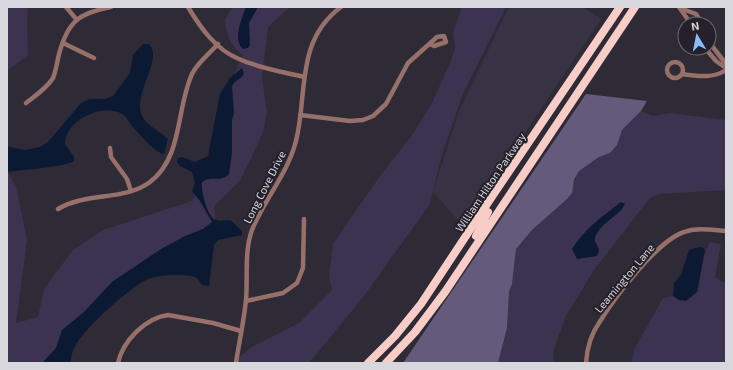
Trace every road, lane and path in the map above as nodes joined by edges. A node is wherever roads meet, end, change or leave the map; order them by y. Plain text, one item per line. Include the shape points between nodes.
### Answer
1 (66, 7) edge
2 (112, 7) edge
3 (188, 7) edge
4 (342, 7) edge
5 (620, 7) edge
6 (635, 7) edge
7 (679, 7) edge
8 (685, 16) edge
9 (697, 16) edge
10 (77, 20) junction
11 (63, 43) junction
12 (218, 44) junction
13 (430, 44) dead end
14 (717, 52) edge
15 (712, 56) edge
16 (94, 58) dead end
17 (726, 64) edge
18 (726, 69) edge
19 (682, 74) dead end
20 (304, 77) junction
21 (26, 103) dead end
22 (300, 115) junction
23 (110, 148) dead end
24 (131, 191) junction
25 (487, 204) junction
26 (58, 209) dead end
27 (304, 219) dead end
28 (726, 231) edge
29 (465, 260) junction
30 (246, 301) junction
31 (241, 330) junction
32 (395, 336) junction
33 (118, 363) edge
34 (236, 363) edge
35 (368, 363) edge
36 (374, 363) edge
37 (386, 363) edge
38 (586, 363) edge

1 - 10 street
2 - 10 street via 86,13
3 - 12 street via 204,31
4 - 20 street, Long Cove Drive via 322,26 307,60
5 - 25 highway, William Hilton Parkway
6 - 29 highway, William Hilton Parkway
7 - 8 street
7 - 9 street
10 - 11 street
11 - 16 street
11 - 21 street via 52,79
12 - 20 street via 238,59
12 - 24 street via 193,72 173,149 166,164 149,183
13 - 22 street via 408,63 386,104 373,116 350,121
14 - 17 street
15 - 18 street
18 - 19 street via 720,74 710,76
20 - 22 street, Long Cove Drive
22 - 30 street, Long Cove Drive via 291,155 251,232
23 - 24 street via 111,157 127,179
24 - 26 street via 82,199
25 - 29 highway via 488,211
25 - 32 highway, William Hilton Parkway via 421,304
27 - 30 street via 303,268 297,283 283,293
28 - 38 street, Leamington Lane via 703,228 683,232 669,239 650,257 598,324 587,350
29 - 37 highway, William Hilton Parkway via 427,316
30 - 31 street, Long Cove Drive
31 - 33 street via 162,315 142,326 129,342
31 - 34 street, Long Cove Drive
32 - 35 highway, William Hilton Parkway
32 - 36 highway

